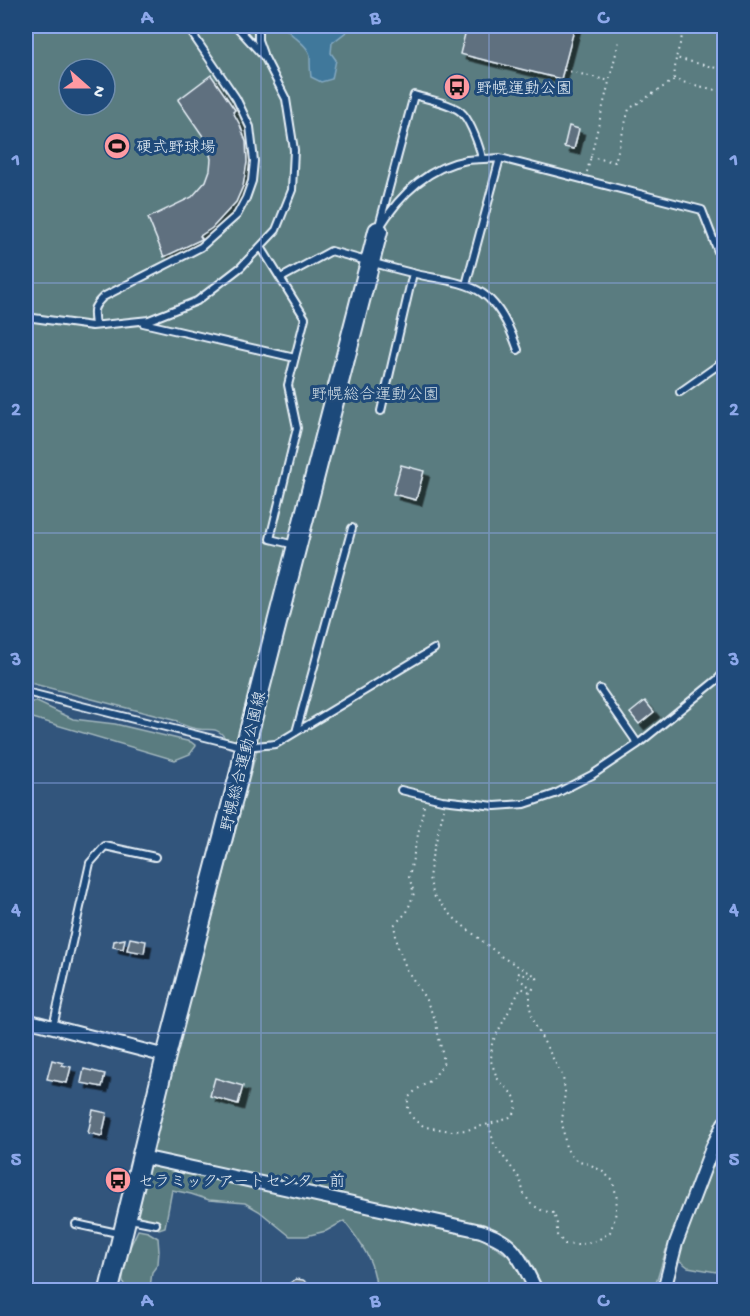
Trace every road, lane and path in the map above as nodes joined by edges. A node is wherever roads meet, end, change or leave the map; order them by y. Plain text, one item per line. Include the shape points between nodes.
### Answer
1 (187, 26) edge
2 (236, 26) edge
3 (258, 26) edge
4 (685, 26) edge
5 (619, 41) dead end
6 (265, 58) junction
7 (676, 58) junction
8 (564, 70) dead end
9 (724, 70) edge
10 (674, 80) junction
11 (610, 81) junction
12 (724, 92) edge
13 (590, 157) junction
14 (500, 158) junction
15 (482, 159) junction
16 (585, 180) junction
17 (378, 231) junction
18 (261, 247) junction
19 (370, 262) junction
20 (724, 267) edge
21 (413, 273) junction
22 (280, 278) junction
23 (466, 285) junction
24 (26, 317) edge
25 (136, 321) junction
26 (95, 325) junction
27 (518, 350) dead end
28 (295, 358) junction
29 (724, 361) edge
30 (680, 392) dead end
31 (381, 411) dead end
32 (352, 528) dead end
33 (297, 545) junction
34 (434, 649) dead end
35 (724, 672) edge
36 (600, 689) dead end
37 (26, 692) edge
38 (296, 732) junction
39 (638, 744) junction
40 (245, 747) junction
41 (401, 790) dead end
42 (426, 796) junction
43 (446, 800) junction
44 (155, 857) dead end
45 (530, 992) junction
46 (26, 1020) edge
47 (53, 1027) junction
48 (166, 1056) junction
49 (724, 1123) edge
50 (489, 1124) junction
51 (142, 1157) junction
52 (76, 1224) dead end
53 (156, 1224) dead end
54 (124, 1226) junction
55 (109, 1290) edge
56 (536, 1290) edge
57 (664, 1290) edge

1 - 26 lane via 236,98 250,127 252,182 237,215 201,247 94,305
2 - 6 lane
3 - 6 lane
4 - 7 path
5 - 11 path
6 - 18 lane via 286,99 294,150 292,190 276,230
7 - 9 path
7 - 10 path
8 - 11 path
10 - 12 path
10 - 13 path via 629,109 615,162
11 - 13 path
13 - 16 path
14 - 15 lane
14 - 16 lane
14 - 23 lane
15 - 17 lane via 465,160 424,178 398,201
15 - 17 lane via 463,114 414,95
16 - 20 lane via 702,210
17 - 19 main road, 野幌総合運動公園線
18 - 22 lane
18 - 25 lane via 197,301 149,320
19 - 21 lane
19 - 22 lane via 331,251
19 - 33 main road, 野幌総合運動公園線
21 - 23 lane
21 - 31 lane
22 - 28 lane via 306,318
23 - 27 lane via 480,291 495,305
24 - 26 lane
25 - 26 lane
25 - 28 lane
28 - 33 lane via 288,385 297,428 270,539
29 - 30 lane
32 - 38 lane
33 - 40 main road, 野幌総合運動公園線
34 - 38 lane
35 - 39 lane
36 - 39 lane
37 - 40 lane
38 - 40 lane via 276,744
39 - 43 lane via 592,775 525,804 495,806
40 - 48 main road, 野幌総合運動公園線
41 - 42 lane
42 - 43 lane
42 - 50 path via 409,877 414,893 407,912 394,925 407,970 435,1019 444,1062 433,1079 408,1098 408,1108 414,1120 425,1127 453,1131
43 - 45 path via 429,878 434,896 456,920 502,957 534,975 539,980 519,973 517,978 533,989
44 - 47 lane via 105,846 90,863
45 - 50 path via 521,988 492,1043 491,1060 497,1078 514,1096 517,1106 507,1119
45 - 50 path via 535,1025 563,1077 566,1148 574,1159 602,1171 613,1181 617,1199 610,1232 598,1240 565,1244 557,1235 554,1213 531,1204 524,1194 520,1179 494,1144
46 - 47 street
47 - 48 street
48 - 51 main road, 野幌総合運動公園線
49 - 57 street via 676,1243
51 - 54 main road, 野幌総合運動公園線
51 - 56 street via 481,1231 511,1247
52 - 54 lane
53 - 54 lane
54 - 55 main road, 野幌総合運動公園線

